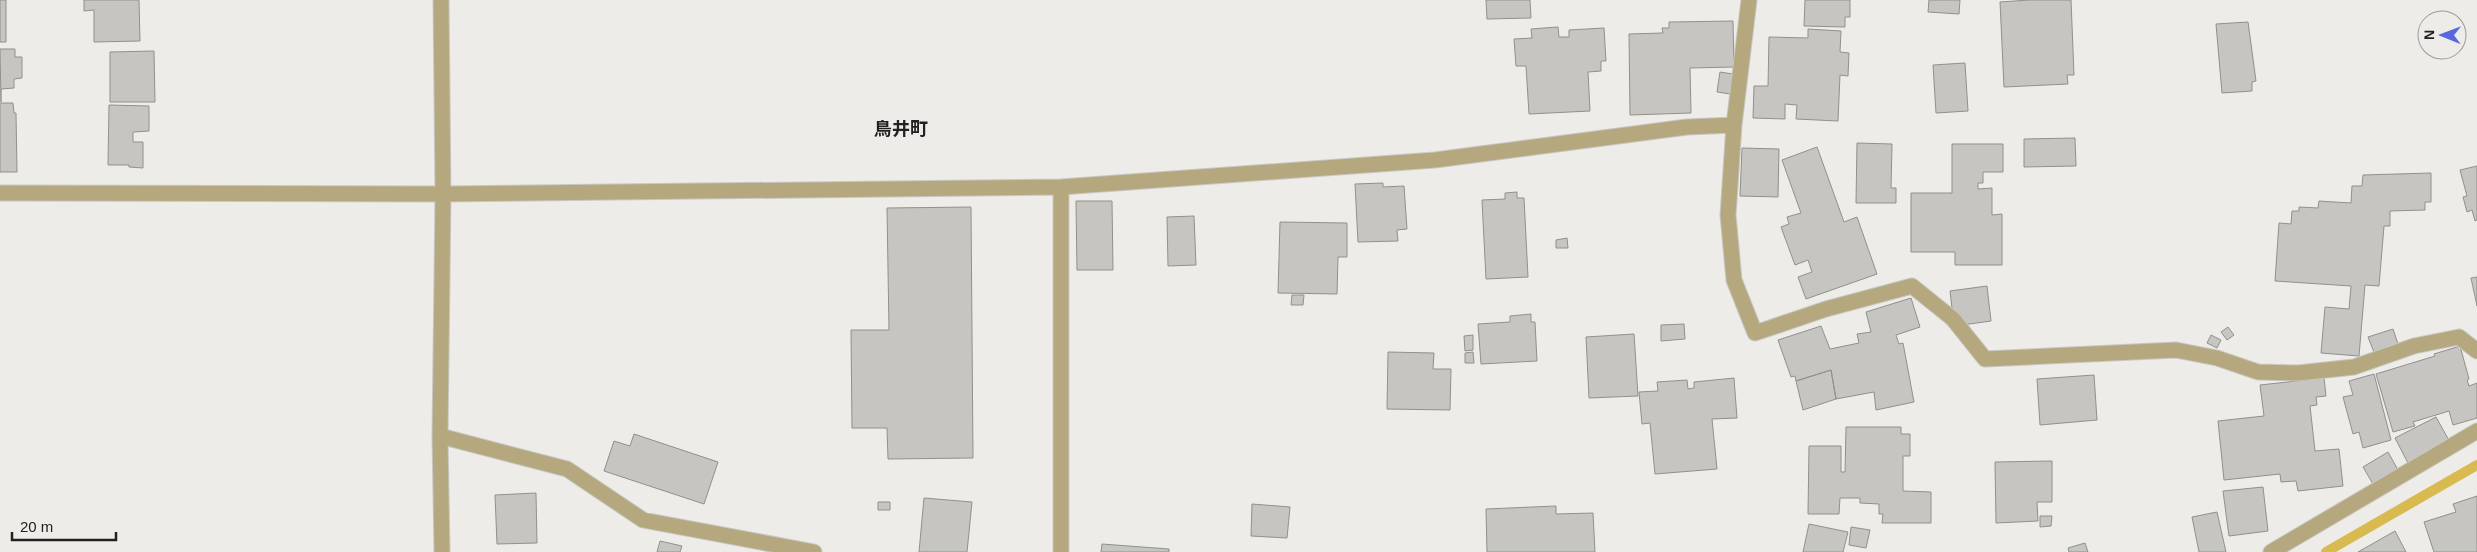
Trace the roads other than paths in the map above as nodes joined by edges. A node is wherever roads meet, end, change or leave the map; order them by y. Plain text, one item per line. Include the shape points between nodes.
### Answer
1 (441, 0) edge
2 (1749, 0) edge
3 (1734, 125) junction
4 (1061, 187) junction
5 (0, 193) edge
6 (443, 194) junction
7 (2477, 351) edge
8 (2477, 431) edge
9 (440, 436) junction
10 (442, 552) edge
11 (814, 552) edge
12 (1061, 552) edge
13 (2271, 552) edge

1 - 6 street
2 - 3 street
3 - 4 street via 1687,127 1435,160
3 - 7 street via 1728,215 1734,280 1755,333 1826,309 1912,286 1953,320 1985,359 2176,350 2217,358 2258,372 2298,373 2354,367 2414,346 2459,337
4 - 6 street
4 - 12 street
5 - 6 street
6 - 9 street
8 - 13 street
9 - 10 street
9 - 11 street via 567,469 643,520

